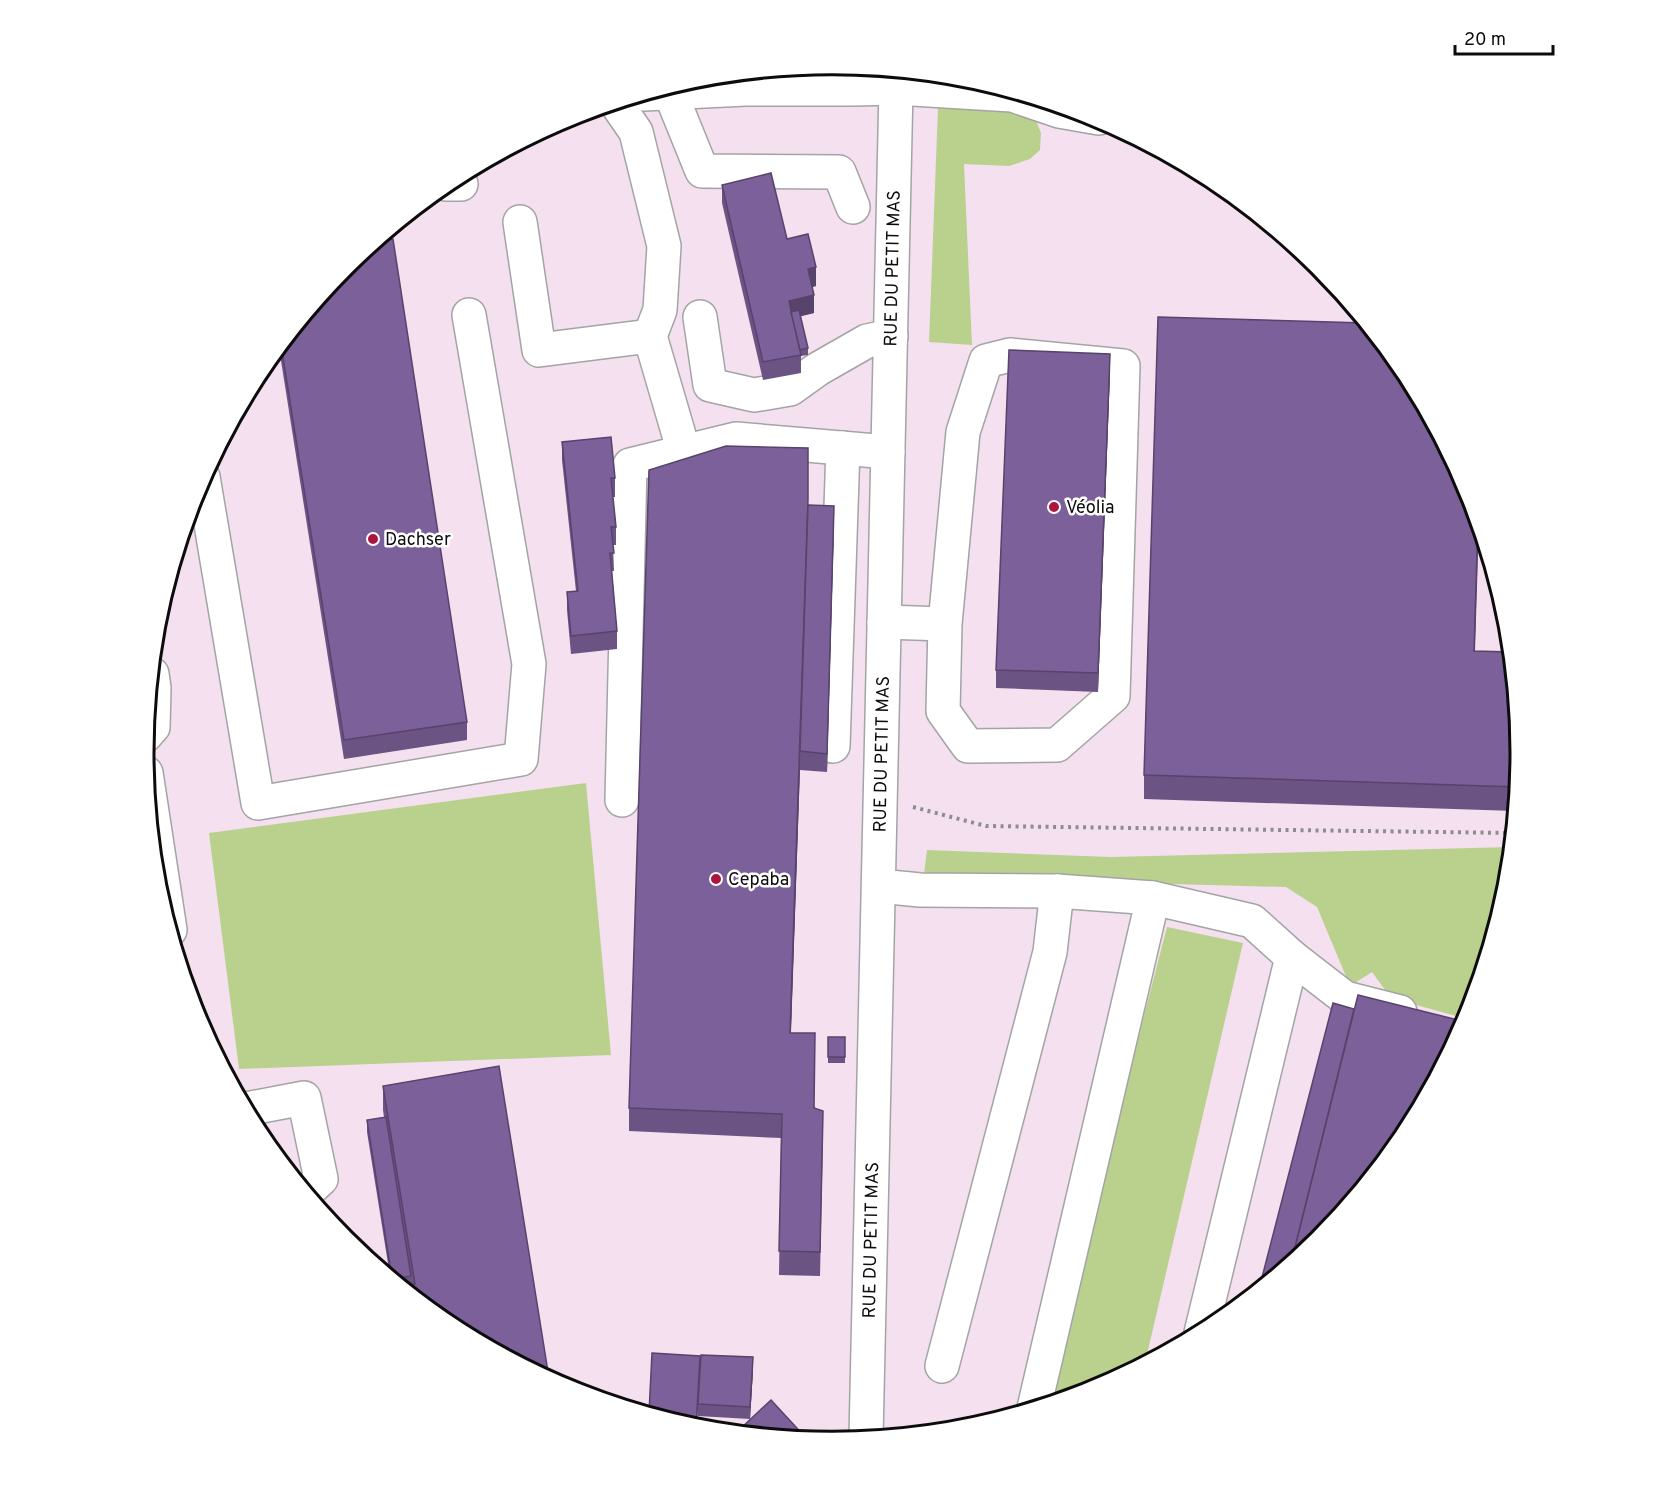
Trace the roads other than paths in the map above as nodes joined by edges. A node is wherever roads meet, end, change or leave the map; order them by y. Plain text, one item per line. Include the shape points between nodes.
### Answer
1 (897, 79) edge
2 (736, 82) edge
3 (970, 89) edge
4 (660, 97) edge
5 (620, 109) edge
6 (853, 207) dead end
7 (520, 222) dead end
8 (469, 315) dead end
9 (700, 317) dead end
10 (650, 336) junction
11 (891, 336) junction
12 (843, 448) junction
13 (684, 452) junction
14 (888, 452) junction
15 (206, 494) edge
16 (884, 622) junction
17 (945, 624) junction
18 (832, 746) dead end
19 (622, 800) dead end
20 (879, 885) junction
21 (1057, 891) junction
22 (1154, 898) junction
23 (1292, 957) junction
24 (1431, 1019) edge
25 (255, 1107) edge
26 (312, 1187) edge
27 (1205, 1319) edge
28 (942, 1366) dead end
29 (1036, 1399) edge
30 (866, 1430) edge

1 - 2 street via 855,89
1 - 3 street
1 - 11 street, RUE DU PETIT MAS
4 - 6 street via 702,171 839,171
5 - 10 street via 636,132 664,246 660,310
7 - 10 street via 539,350
8 - 15 street via 529,664 521,759 258,803
9 - 11 street via 710,385 754,395 790,389 867,341
10 - 13 street
11 - 14 street, RUE DU PETIT MAS
12 - 13 street via 736,439
12 - 14 street
12 - 18 street
13 - 19 street via 630,465
14 - 16 street, RUE DU PETIT MAS
16 - 17 street
16 - 20 street, RUE DU PETIT MAS
17 - 17 street via 963,432 986,361 1010,354 1123,366 1113,696 1057,745 968,746 943,711
20 - 21 street via 920,890
20 - 30 street, RUE DU PETIT MAS
21 - 22 street
21 - 28 street via 1050,952
22 - 23 street via 1252,921
22 - 29 street
23 - 24 street via 1346,998
23 - 27 street
25 - 26 street via 304,1098 321,1179

